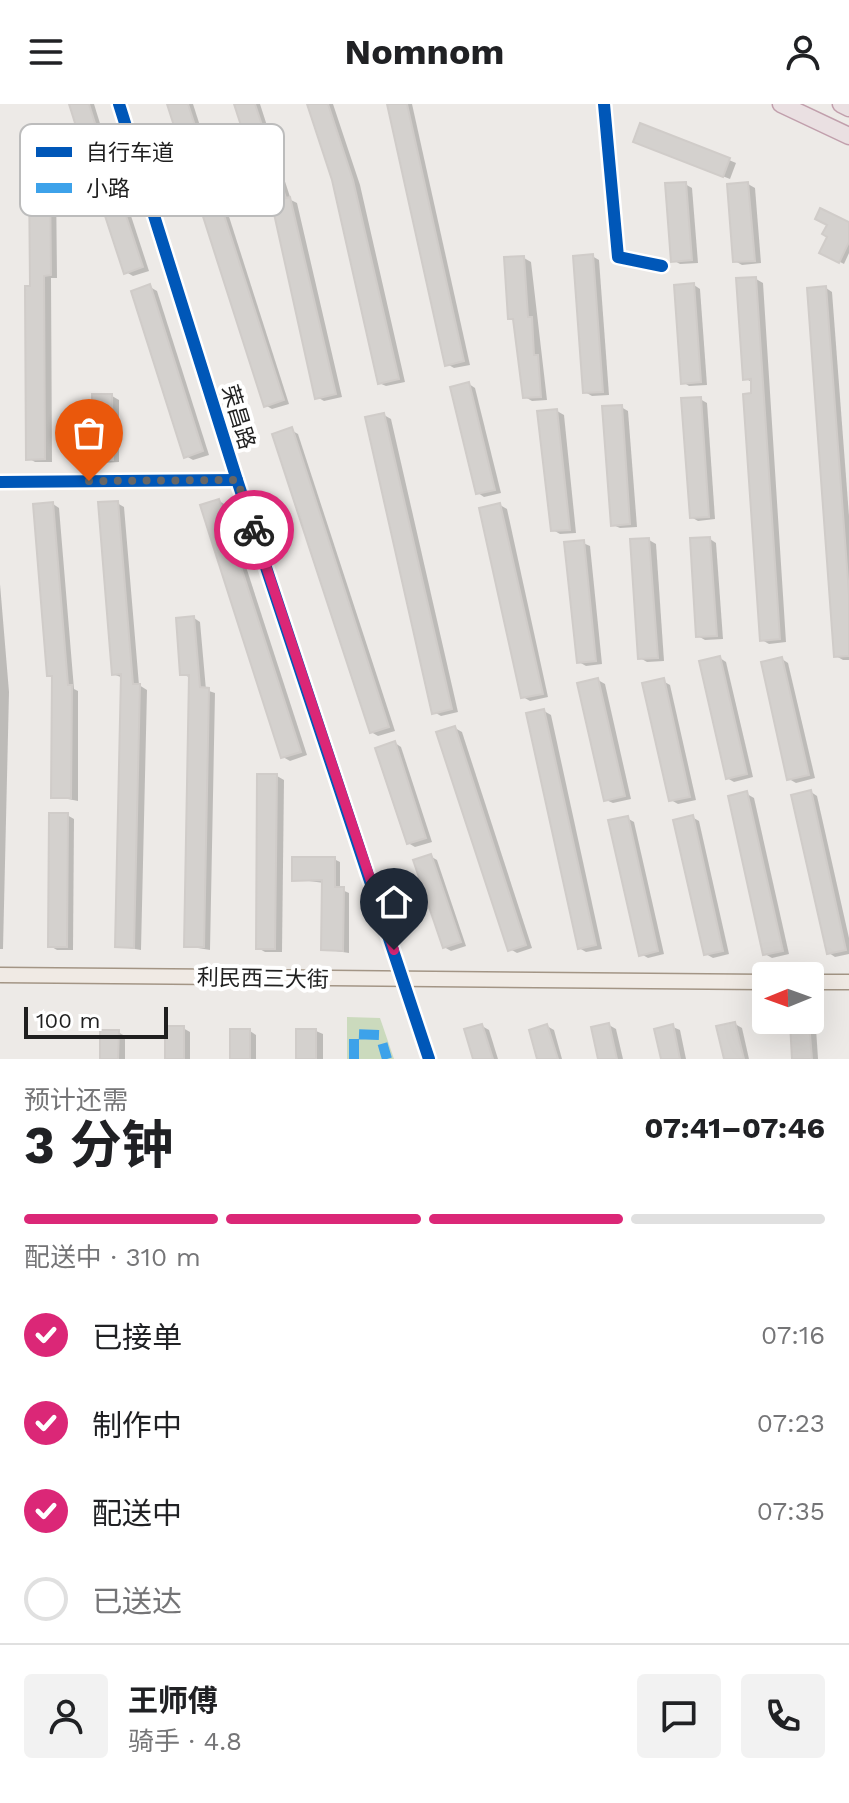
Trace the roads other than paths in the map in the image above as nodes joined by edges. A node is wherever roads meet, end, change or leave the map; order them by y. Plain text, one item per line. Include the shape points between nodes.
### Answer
1 (119, 104) edge
2 (604, 104) edge
3 (781, 104) edge
4 (841, 104) edge
5 (849, 108) edge
6 (125, 124) edge
7 (849, 136) edge
8 (154, 216) edge
9 (662, 266) dead end
10 (237, 480) junction
11 (0, 482) edge
12 (0, 975) edge
13 (405, 982) junction
14 (0, 983) edge
15 (752, 984) edge
16 (824, 985) edge
17 (849, 985) edge
18 (429, 1059) edge

1 - 6 street, 荣昌路
2 - 9 street via 618,257
3 - 7 highway
4 - 5 highway
8 - 10 street, 荣昌路
10 - 11 street
10 - 13 street, 荣昌路
12 - 13 main road, 利民西三大街
13 - 14 main road, 利民西三大街
13 - 15 main road, 利民西三大街
13 - 18 street, 荣昌路
16 - 17 main road

